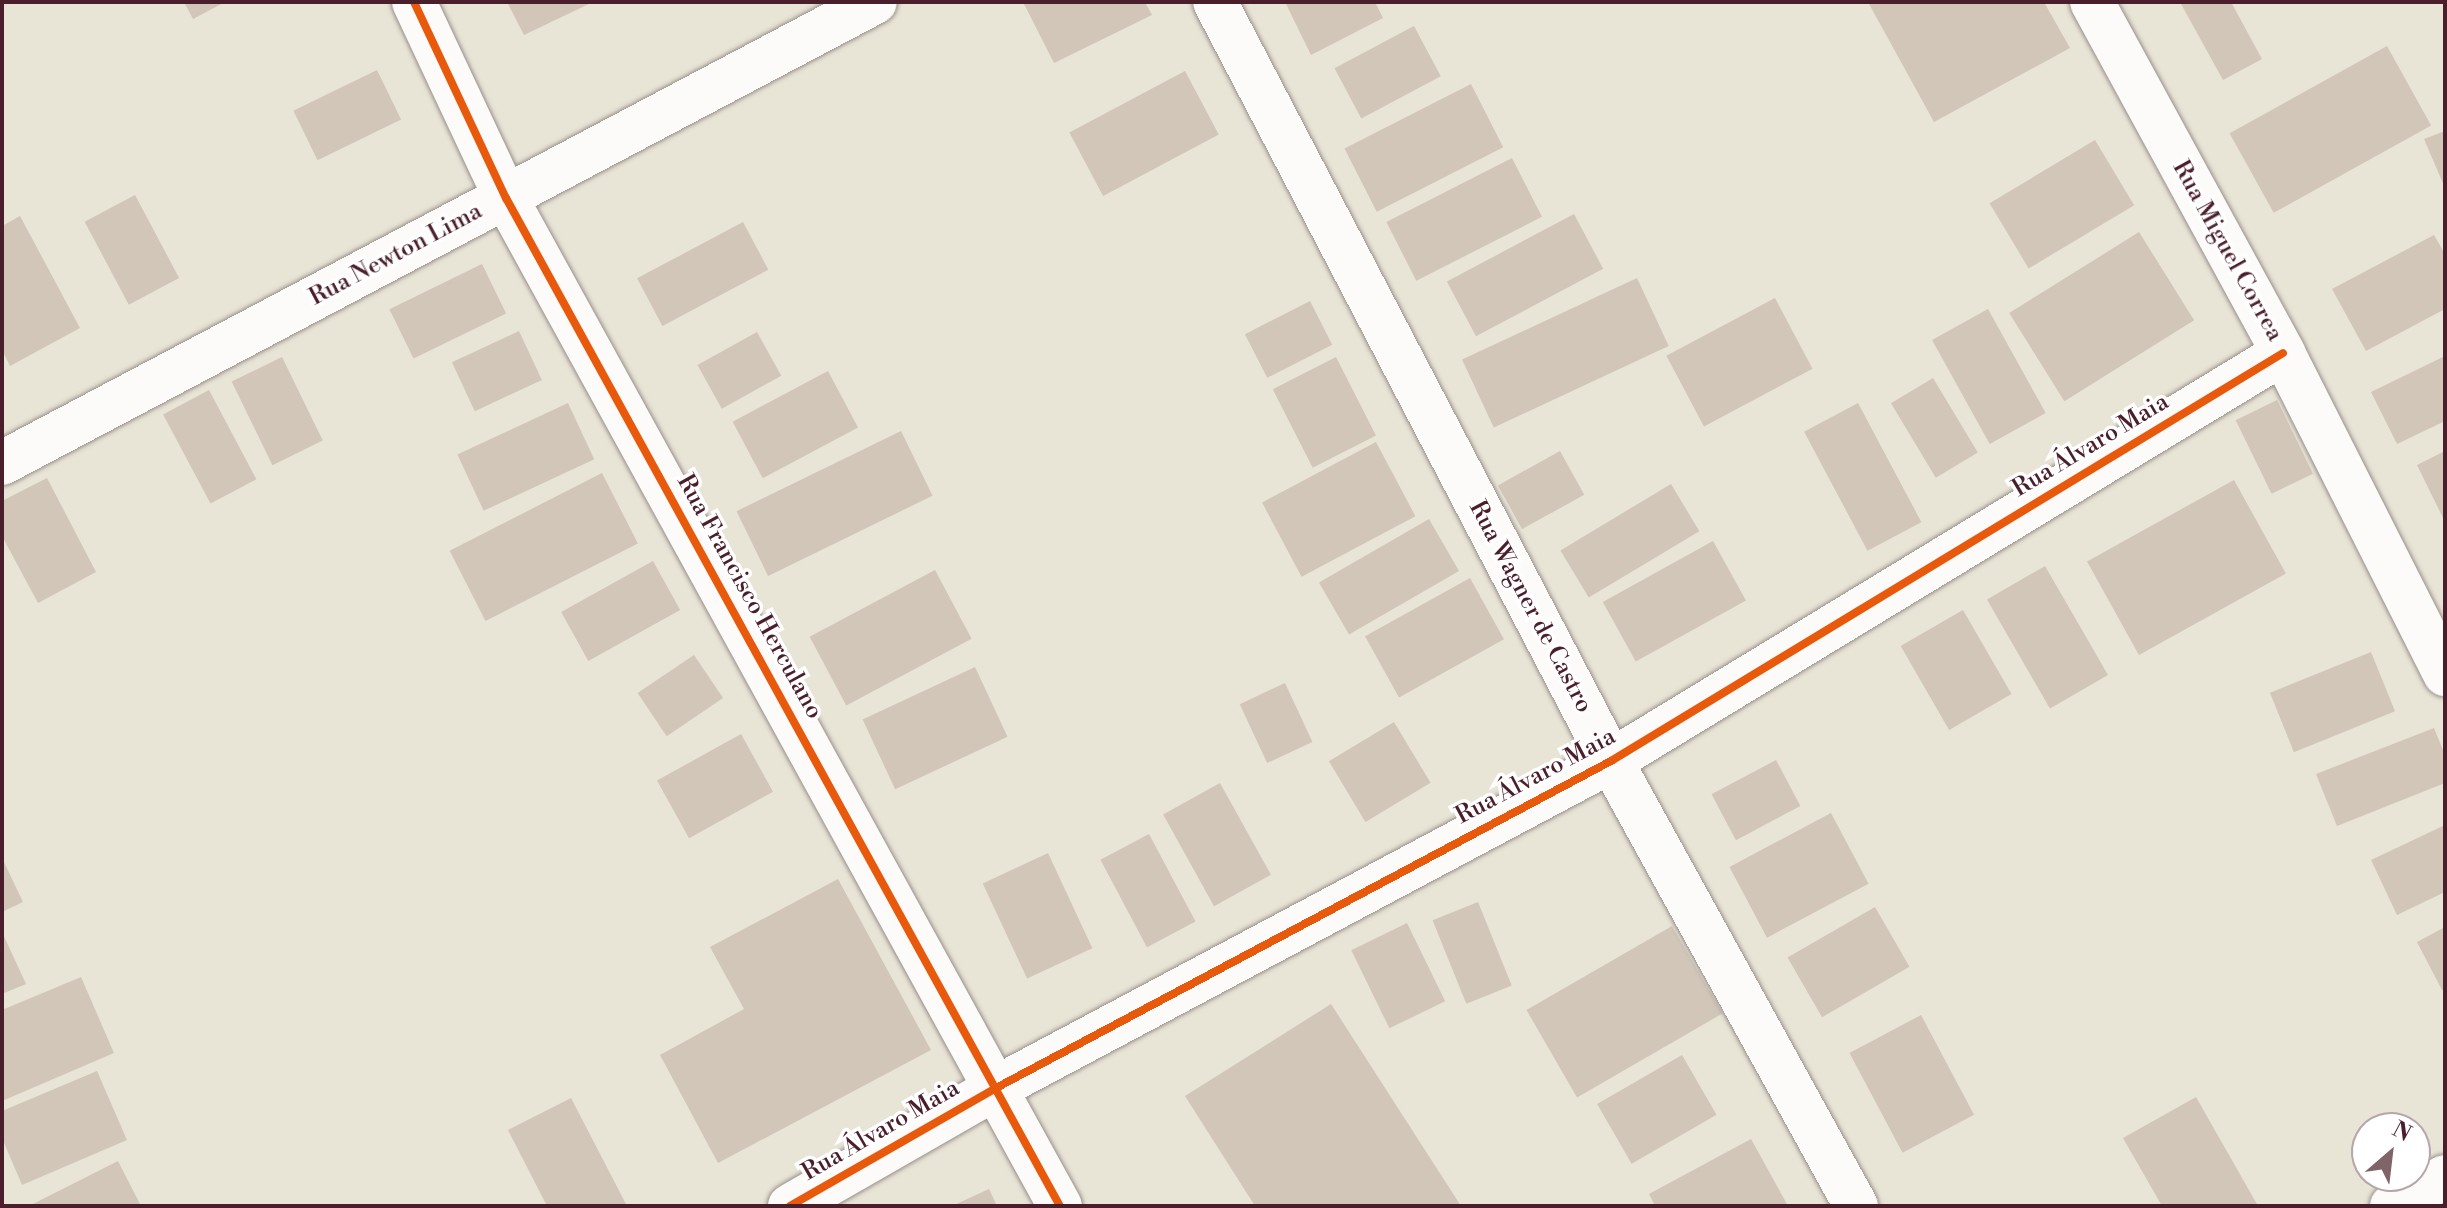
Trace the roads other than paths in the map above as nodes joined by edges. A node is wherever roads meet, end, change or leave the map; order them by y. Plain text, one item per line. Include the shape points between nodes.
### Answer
1 (414, 2) edge
2 (875, 2) edge
3 (1215, 2) edge
4 (2092, 2) edge
5 (506, 198) junction
6 (2283, 353) junction
7 (2, 463) edge
8 (2445, 674) edge
9 (1611, 761) junction
10 (996, 1088) junction
11 (2445, 1177) edge
12 (790, 1206) edge
13 (1060, 1206) edge
14 (1856, 1206) edge
15 (2392, 1206) edge

1 - 5 street, Rua Francisco Herculano
2 - 5 street, Rua Newton Lima
3 - 9 street, Rua Wagner de Castro
4 - 6 street, Rua Miguel Correa
5 - 7 street, Rua Newton Lima
5 - 10 street, Rua Francisco Herculano
6 - 8 street, Rua Miguel Correa
6 - 9 street, Rua Álvaro Maia
9 - 10 street, Rua Álvaro Maia
9 - 14 street, Rua Wagner de Castro
10 - 12 street, Rua Álvaro Maia
10 - 13 street, Rua Francisco Herculano
11 - 15 street

